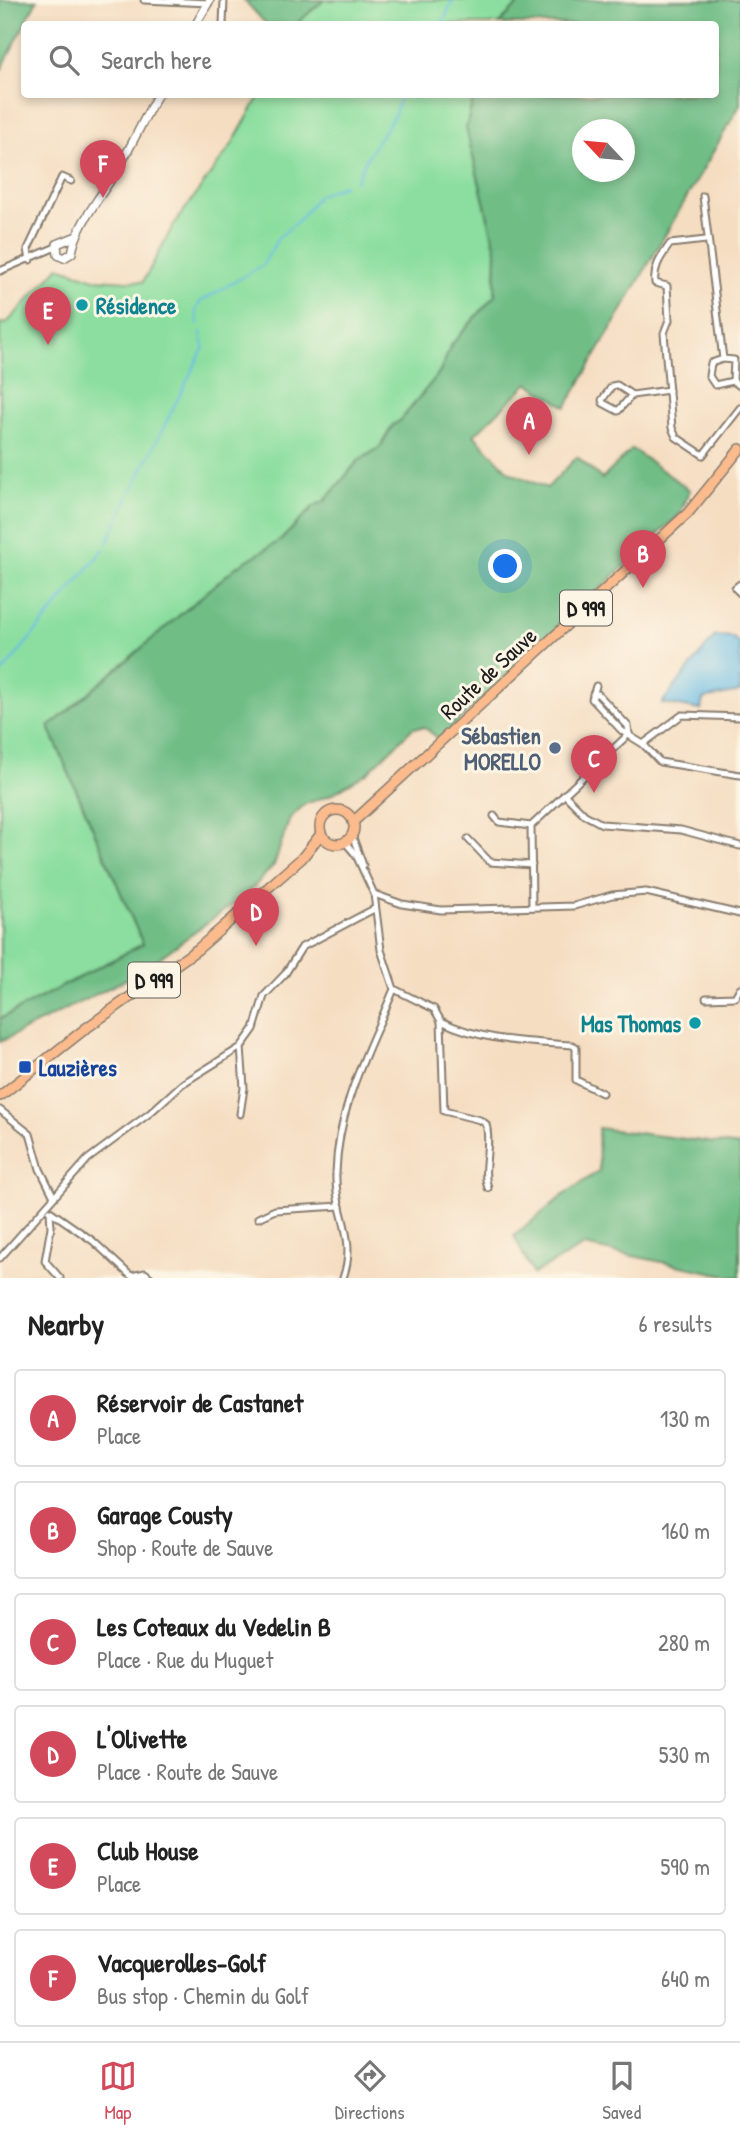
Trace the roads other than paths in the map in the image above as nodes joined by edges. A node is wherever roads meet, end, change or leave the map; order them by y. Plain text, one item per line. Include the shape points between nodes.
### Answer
1 (144, 0) edge
2 (224, 0) edge
3 (209, 1) edge
4 (198, 21) edge
5 (223, 21) edge
6 (157, 98) edge
7 (72, 181) dead end
8 (703, 196) dead end
9 (706, 240) junction
10 (69, 242) junction
11 (56, 250) junction
12 (30, 260) junction
13 (0, 271) edge
14 (723, 359) junction
15 (733, 381) junction
16 (740, 386) edge
17 (669, 390) junction
18 (632, 395) junction
19 (740, 408) edge
20 (740, 449) edge
21 (740, 583) edge
22 (740, 593) edge
23 (596, 685) dead end
24 (740, 717) edge
25 (629, 734) junction
26 (643, 744) junction
27 (740, 775) edge
28 (564, 794) junction
29 (374, 800) junction
30 (347, 813) junction
31 (494, 816) dead end
32 (353, 822) junction
33 (531, 826) junction
34 (321, 834) junction
35 (348, 838) junction
36 (468, 839) dead end
37 (332, 843) junction
38 (740, 846) edge
39 (302, 858) junction
40 (532, 865) junction
41 (365, 875) junction
42 (374, 894) junction
43 (532, 907) junction
44 (374, 909) junction
45 (740, 914) edge
46 (740, 988) edge
47 (394, 989) junction
48 (706, 998) dead end
49 (441, 1021) junction
50 (241, 1047) junction
51 (602, 1093) dead end
52 (0, 1096) edge
53 (0, 1110) edge
54 (240, 1114) dead end
55 (488, 1188) dead end
56 (53, 1195) junction
57 (43, 1206) junction
58 (340, 1206) junction
59 (50, 1211) junction
60 (258, 1218) dead end
61 (0, 1258) edge
62 (60, 1278) edge
63 (151, 1278) edge
64 (343, 1278) edge

1 - 3 street
2 - 5 street
3 - 4 street
6 - 10 street via 77,236
7 - 12 street via 62,177 28,249
8 - 9 street
9 - 14 street
9 - 17 street via 670,244 654,275 655,283 667,286 669,320 664,334
10 - 11 street
10 - 11 street via 69,257 62,258
11 - 12 street
12 - 13 street
14 - 15 street via 734,359
14 - 15 street via 711,363 709,376 715,384
15 - 16 street
17 - 18 street
17 - 19 street via 676,437 703,455
18 - 18 street via 612,386 603,403 618,411
20 - 29 main road, Route de Sauve / D 999 via 688,513
21 - 22 street via 735,588
23 - 25 street via 592,699
24 - 26 street via 682,715
25 - 26 street
25 - 28 street
26 - 27 street via 660,761
28 - 33 street
28 - 38 street via 602,824 681,830
29 - 30 main road, Route de Sauve / D 999
29 - 32 main road, Route de Sauve / D 999
30 - 32 main road
30 - 34 main road via 336,809 326,813 320,823
31 - 33 street via 499,821
32 - 35 main road
33 - 40 street
34 - 37 main road
34 - 39 main road, D 999
35 - 37 main road
35 - 41 street
35 - 41 street via 362,859
36 - 40 street via 490,862
37 - 39 main road, D 999
39 - 52 main road, D 999 via 198,949
40 - 43 street
41 - 42 street
42 - 43 street via 430,910
42 - 44 street
43 - 45 street via 574,906 612,895 646,892
44 - 47 street
44 - 50 street via 302,947 264,996 254,1029
46 - 48 street via 735,997
47 - 49 street via 434,1009
47 - 58 street via 350,1090 335,1174
49 - 51 street via 504,1039 572,1045 576,1047 576,1080
49 - 55 street via 444,1111 486,1124
50 - 54 street via 244,1088
50 - 56 street via 182,1084 88,1159
53 - 56 street via 30,1134
56 - 57 street
57 - 59 street
57 - 61 street
58 - 60 street via 275,1210
58 - 64 street via 350,1245
59 - 62 street via 45,1261
59 - 63 street via 93,1241 131,1276 145,1273

